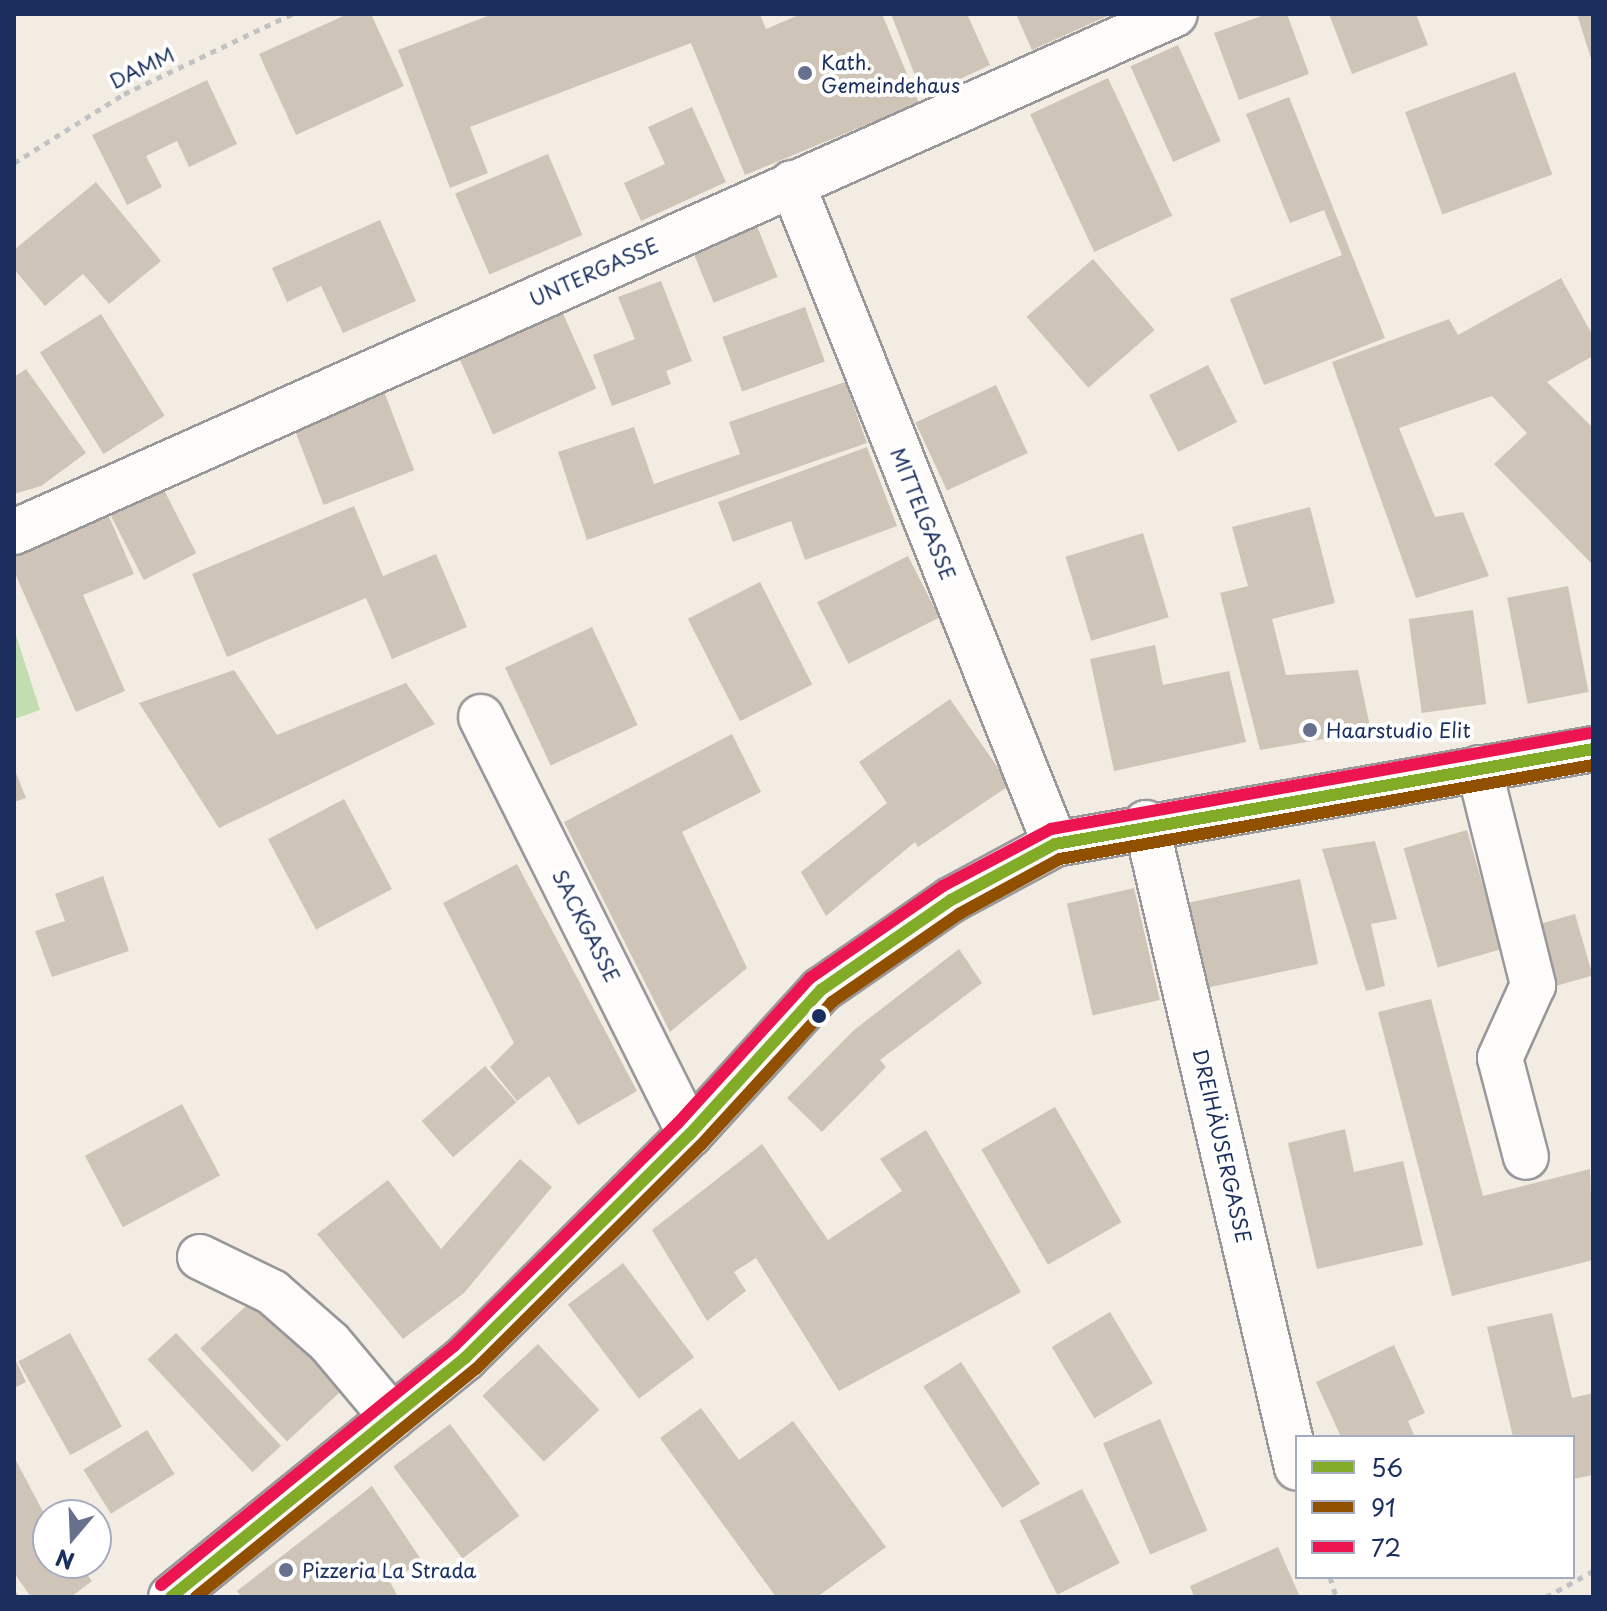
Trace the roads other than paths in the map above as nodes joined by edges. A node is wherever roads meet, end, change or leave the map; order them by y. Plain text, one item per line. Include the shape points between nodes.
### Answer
1 (1175, 14) edge
2 (792, 183) junction
3 (14, 532) edge
4 (481, 717) dead end
5 (1593, 749) edge
6 (1479, 768) junction
7 (1146, 823) junction
8 (1055, 844) junction
9 (690, 1134) junction
10 (1526, 1157) dead end
11 (200, 1257) dead end
12 (392, 1417) junction
13 (1295, 1459) edge
14 (171, 1597) edge

1 - 2 street, UNTERGASSE
2 - 3 street, UNTERGASSE
2 - 8 street, MITTELGASSE
4 - 9 street, SACKGASSE
5 - 6 street
6 - 7 street
6 - 10 street via 1533,985 1500,1058
7 - 8 street
7 - 13 street, DREIHÄUSERGASSE
8 - 9 street via 859,959 790,1022
9 - 12 street via 465,1358
11 - 12 street via 272,1292 330,1343
12 - 14 street

